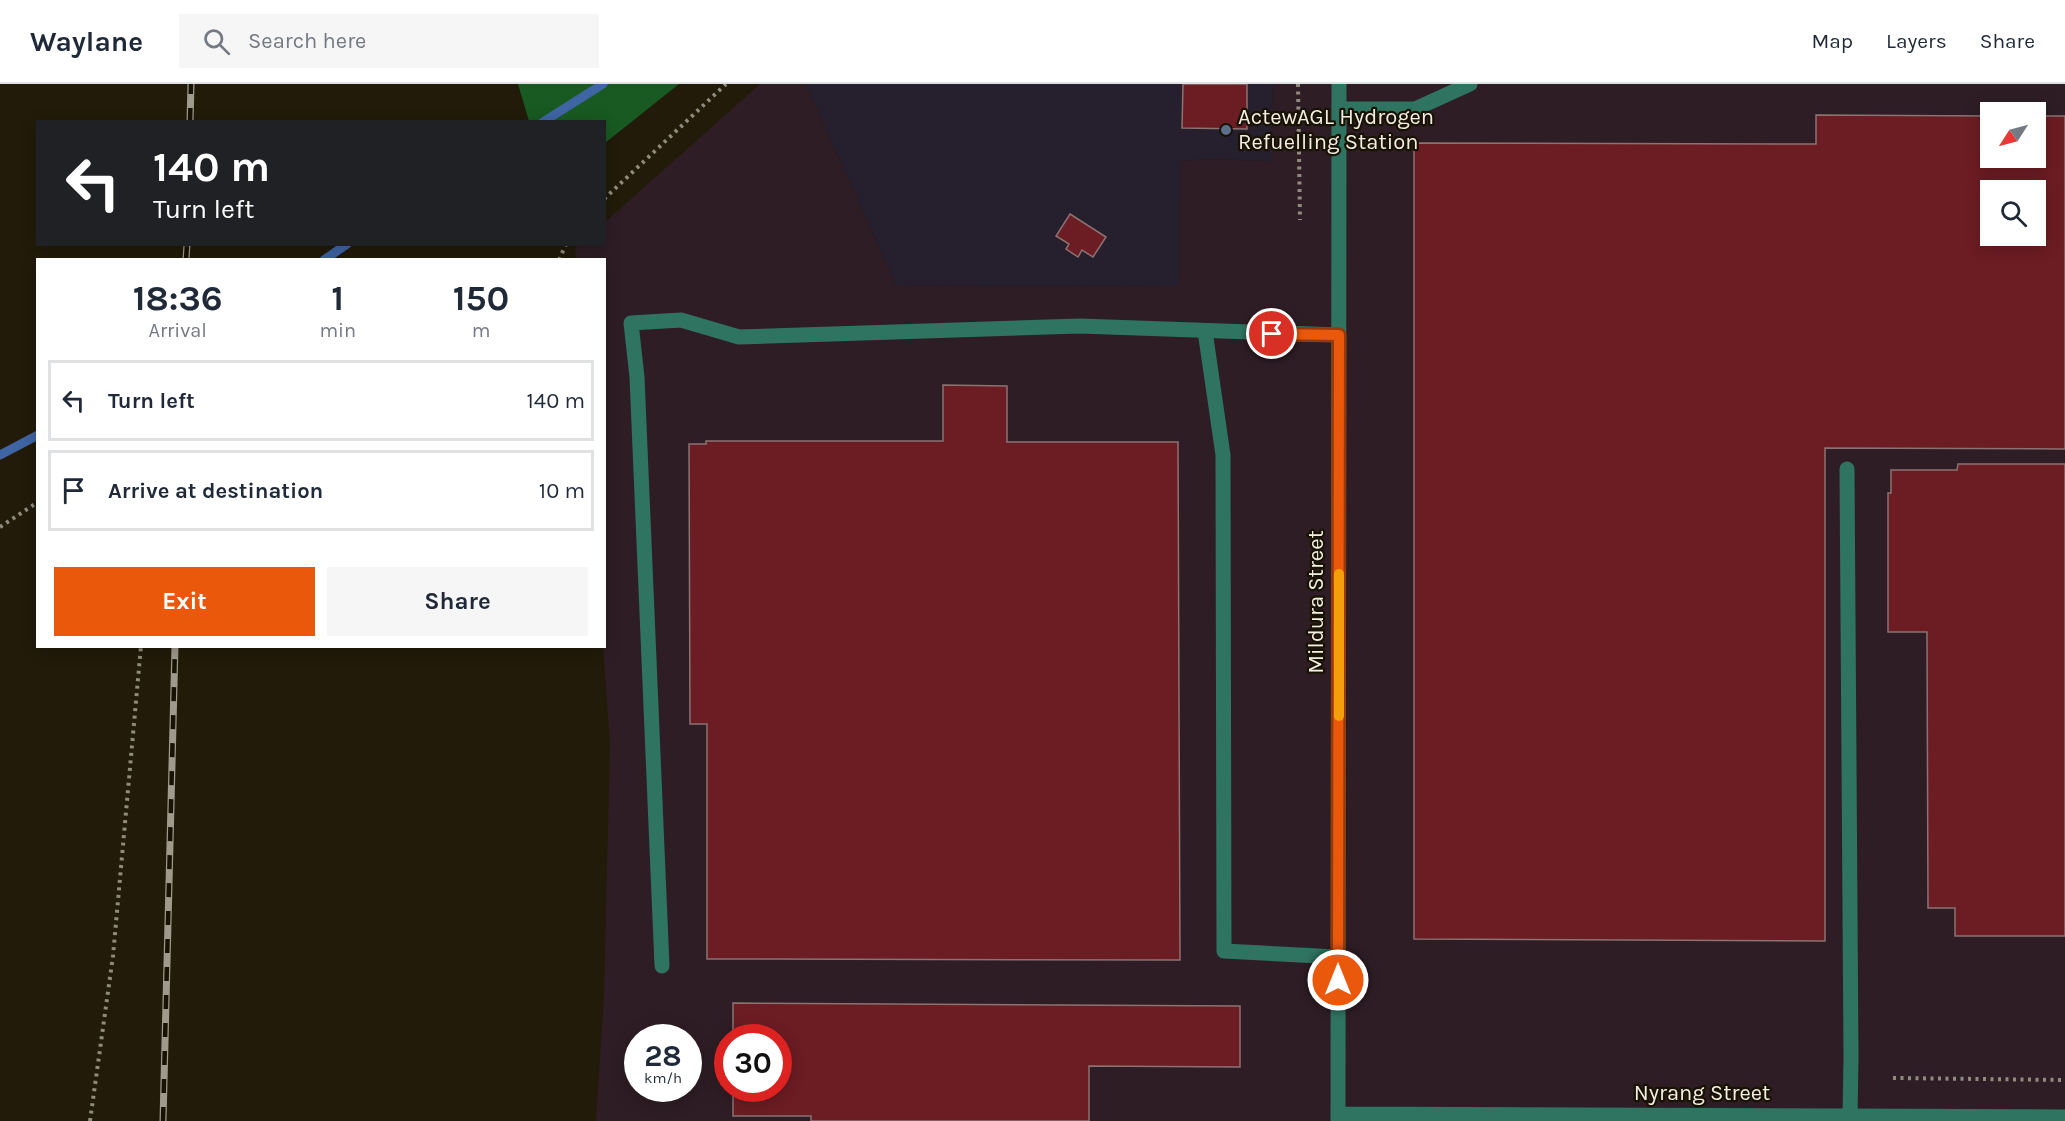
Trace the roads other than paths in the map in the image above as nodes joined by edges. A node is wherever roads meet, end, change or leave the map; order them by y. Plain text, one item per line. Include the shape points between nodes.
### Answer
1 (1339, 84) edge
2 (1470, 84) edge
3 (1339, 109) junction
4 (1205, 331) junction
5 (1339, 335) junction
6 (1847, 469) dead end
7 (1338, 957) junction
8 (662, 966) dead end
9 (1850, 1117) junction
10 (1338, 1118) edge
11 (1661, 1118) edge
12 (2057, 1118) edge

1 - 3 street, Mildura Street
2 - 3 street via 1415,109
3 - 5 street, Mildura Street
4 - 5 street
4 - 7 street via 1223,455 1224,951
4 - 8 street via 1080,326 739,337 681,320 631,323 637,377
5 - 7 street, Mildura Street
6 - 9 street
7 - 10 street, Mildura Street
9 - 11 street, Nyrang Street
9 - 12 street, Nyrang Street
10 - 11 street, Nyrang Street

